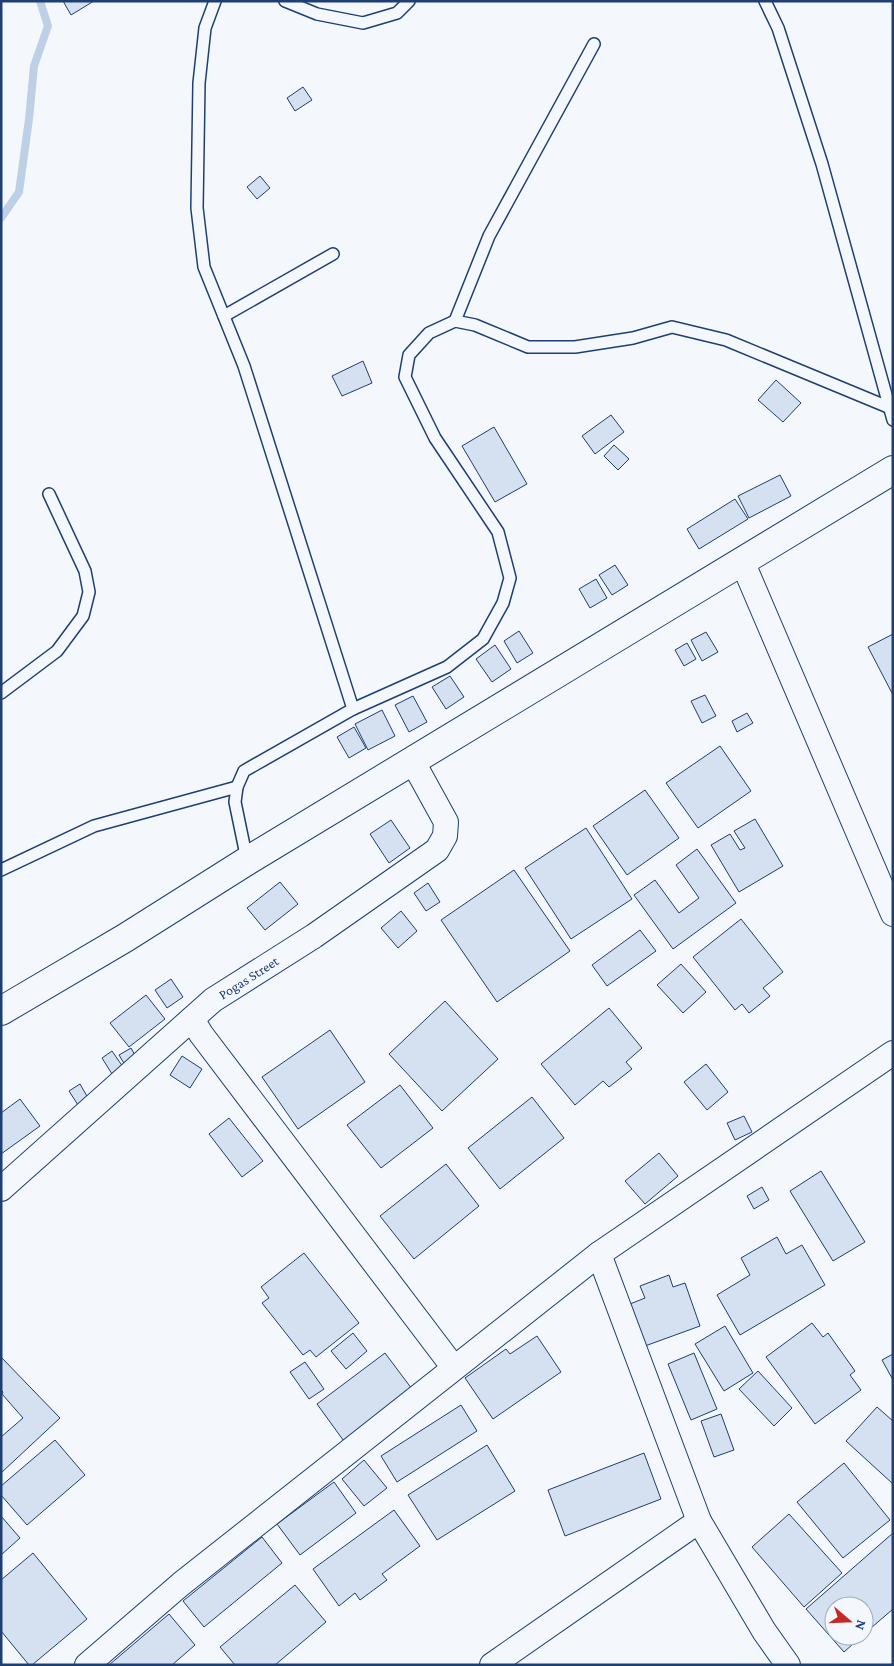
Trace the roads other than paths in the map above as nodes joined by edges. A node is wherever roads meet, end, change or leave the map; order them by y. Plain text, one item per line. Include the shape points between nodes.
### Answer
1 (215, 1) edge
2 (285, 1) edge
3 (409, 1) edge
4 (765, 1) edge
5 (594, 44) dead end
6 (333, 254) dead end
7 (224, 316) junction
8 (455, 321) junction
9 (888, 407) junction
10 (893, 420) edge
11 (893, 470) edge
12 (49, 494) dead end
13 (742, 561) junction
14 (1, 693) edge
15 (353, 709) junction
16 (413, 762) junction
17 (237, 786) junction
18 (247, 861) junction
19 (1, 870) edge
20 (893, 914) edge
21 (1, 1012) edge
22 (192, 1019) junction
23 (893, 1054) edge
24 (1, 1189) edge
25 (599, 1254) junction
26 (454, 1368) junction
27 (699, 1521) junction
28 (87, 1665) edge
29 (492, 1665) edge
30 (788, 1665) edge

1 - 7 lane via 206,28 199,83 197,208 204,267
2 - 3 lane via 317,14 363,23 397,13
4 - 9 lane via 778,28 822,164
5 - 8 lane via 489,236
6 - 7 lane
7 - 15 lane via 244,366
8 - 9 lane via 475,325 528,347 575,347 633,338 672,327 726,340
8 - 15 lane via 429,333 408,356 405,377 435,438 498,532 510,578 508,586 503,603 483,639 447,666
9 - 10 lane
11 - 13 street
12 - 14 lane via 85,571 89,592 83,616 57,651
13 - 16 street
13 - 20 street
15 - 17 lane via 244,770
16 - 18 street
16 - 22 street, Pogas Street via 446,822 445,836 437,850 314,936 214,1000
17 - 18 lane via 235,802
17 - 19 lane via 94,826
18 - 21 street
22 - 24 street, Pogas Street
22 - 26 street
23 - 25 street
25 - 26 street
25 - 27 street
26 - 28 street via 181,1584
27 - 29 street
27 - 30 street via 764,1631

